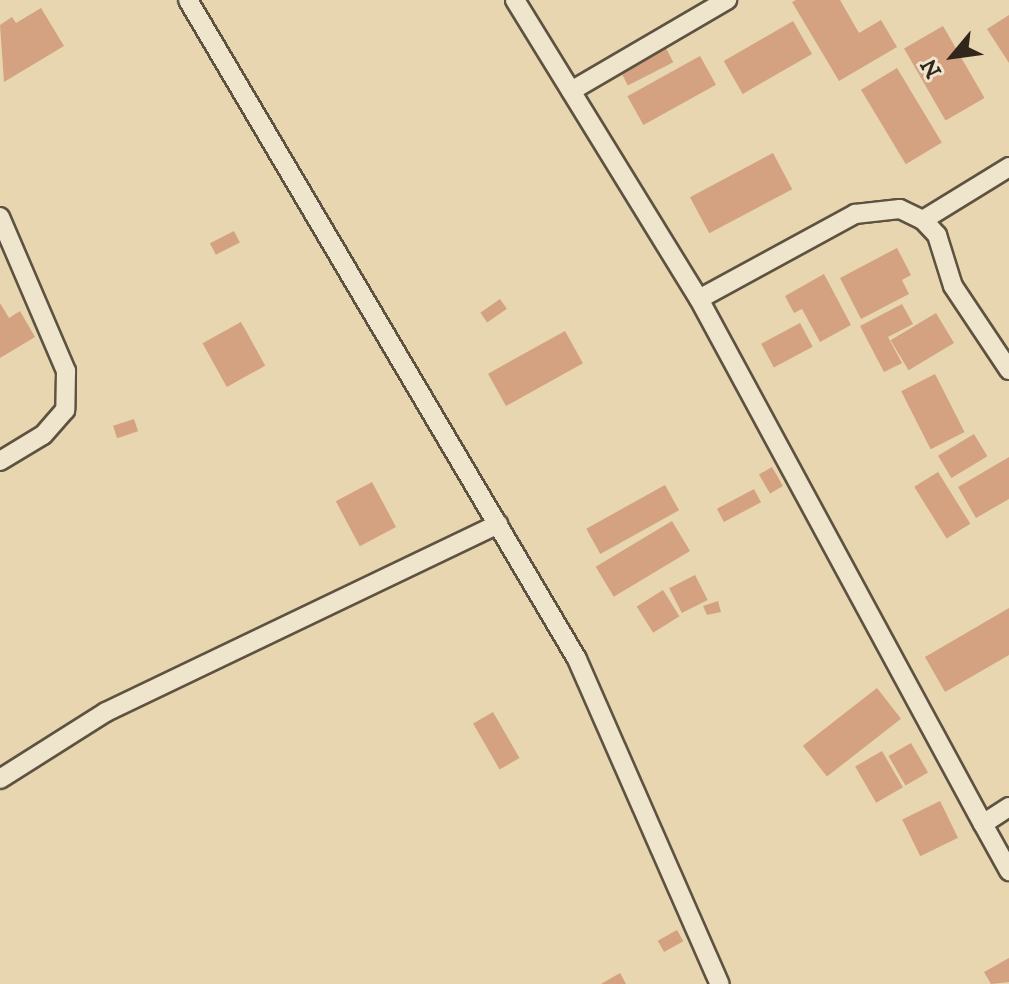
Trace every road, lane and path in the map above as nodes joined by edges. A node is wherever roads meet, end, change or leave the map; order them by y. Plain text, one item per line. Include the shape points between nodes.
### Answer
1 (188, 0) edge
2 (515, 0) edge
3 (727, 0) edge
4 (571, 91) junction
5 (1009, 167) edge
6 (0, 217) edge
7 (923, 220) junction
8 (699, 299) junction
9 (1009, 370) edge
10 (0, 461) edge
11 (498, 524) junction
12 (0, 779) edge
13 (1009, 807) edge
14 (983, 824) junction
15 (1009, 871) edge
16 (720, 984) edge

1 - 11 street
2 - 4 street
3 - 4 street
4 - 8 street
5 - 7 street
6 - 10 street via 66,371 65,410 43,435
7 - 8 street via 900,209 855,214
7 - 9 street via 937,235 953,286
8 - 14 street
11 - 12 street via 106,712
11 - 16 street via 577,659
13 - 14 street
14 - 15 street

